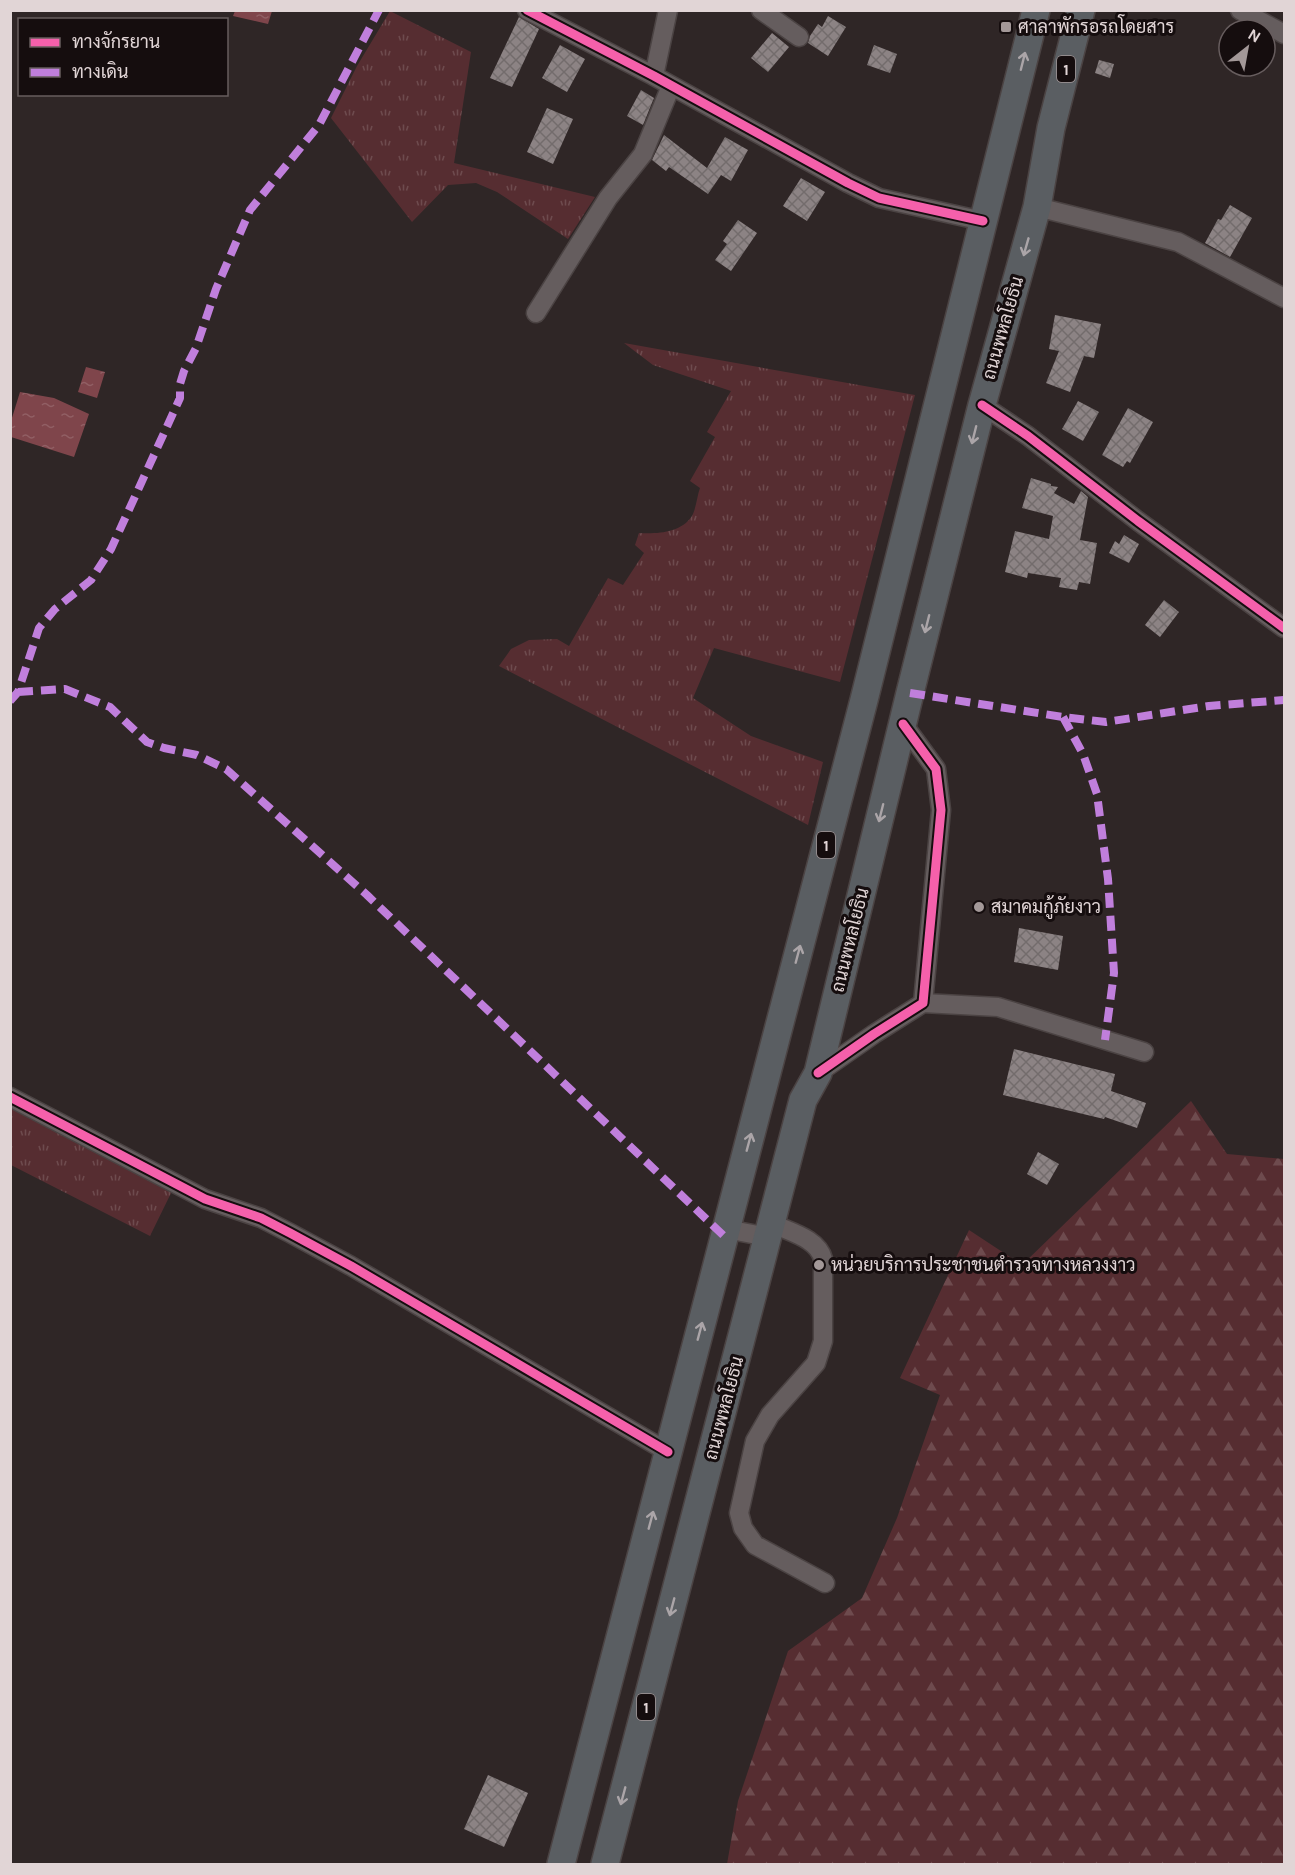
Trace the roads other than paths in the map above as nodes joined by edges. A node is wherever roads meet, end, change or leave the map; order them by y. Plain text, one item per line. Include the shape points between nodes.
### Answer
1 (527, 10) edge
2 (668, 10) edge
3 (761, 10) edge
4 (1036, 10) edge
5 (1081, 10) edge
6 (1240, 10) edge
7 (1284, 34) edge
8 (799, 37) dead end
9 (654, 76) junction
10 (671, 86) junction
11 (1037, 207) junction
12 (983, 221) junction
13 (1284, 298) edge
14 (536, 313) dead end
15 (982, 405) junction
16 (1284, 628) edge
17 (903, 724) junction
18 (923, 1003) junction
19 (1144, 1052) dead end
20 (818, 1073) junction
21 (10, 1096) edge
22 (726, 1229) junction
23 (770, 1230) junction
24 (668, 1452) junction
25 (825, 1583) dead end
26 (561, 1864) edge
27 (605, 1864) edge

1 - 9 street
2 - 9 street
3 - 8 street
12 -> 4 highway, 1
5 - 11 highway, ถนนพหลโยธิน / 1 via 1051,128
6 - 7 street
9 - 10 street
10 - 12 street via 879,198
10 - 14 street via 643,154 608,198
11 - 13 street via 1178,242
11 -> 15 highway, ถนนพหลโยธิน / 1
22 -> 12 highway, 1 via 864,700
15 - 16 street
15 -> 17 highway, ถนนพหลโยธิน / 1
17 - 18 street via 936,769 941,810
17 -> 20 highway, ถนนพหลโยธิน / 1
18 - 19 street via 998,1007
18 - 20 street
20 - 23 highway, ถนนพหลโยธิน / 1 via 803,1100
21 - 24 street via 205,1199 261,1218 351,1266
22 - 23 street
24 -> 22 highway, 1
23 - 25 street via 814,1244 820,1250 823,1341 816,1363 770,1415 754,1441 739,1513 743,1528 755,1545
23 -> 27 highway, ถนนพหลโยธิน / 1
26 -> 24 highway, 1

